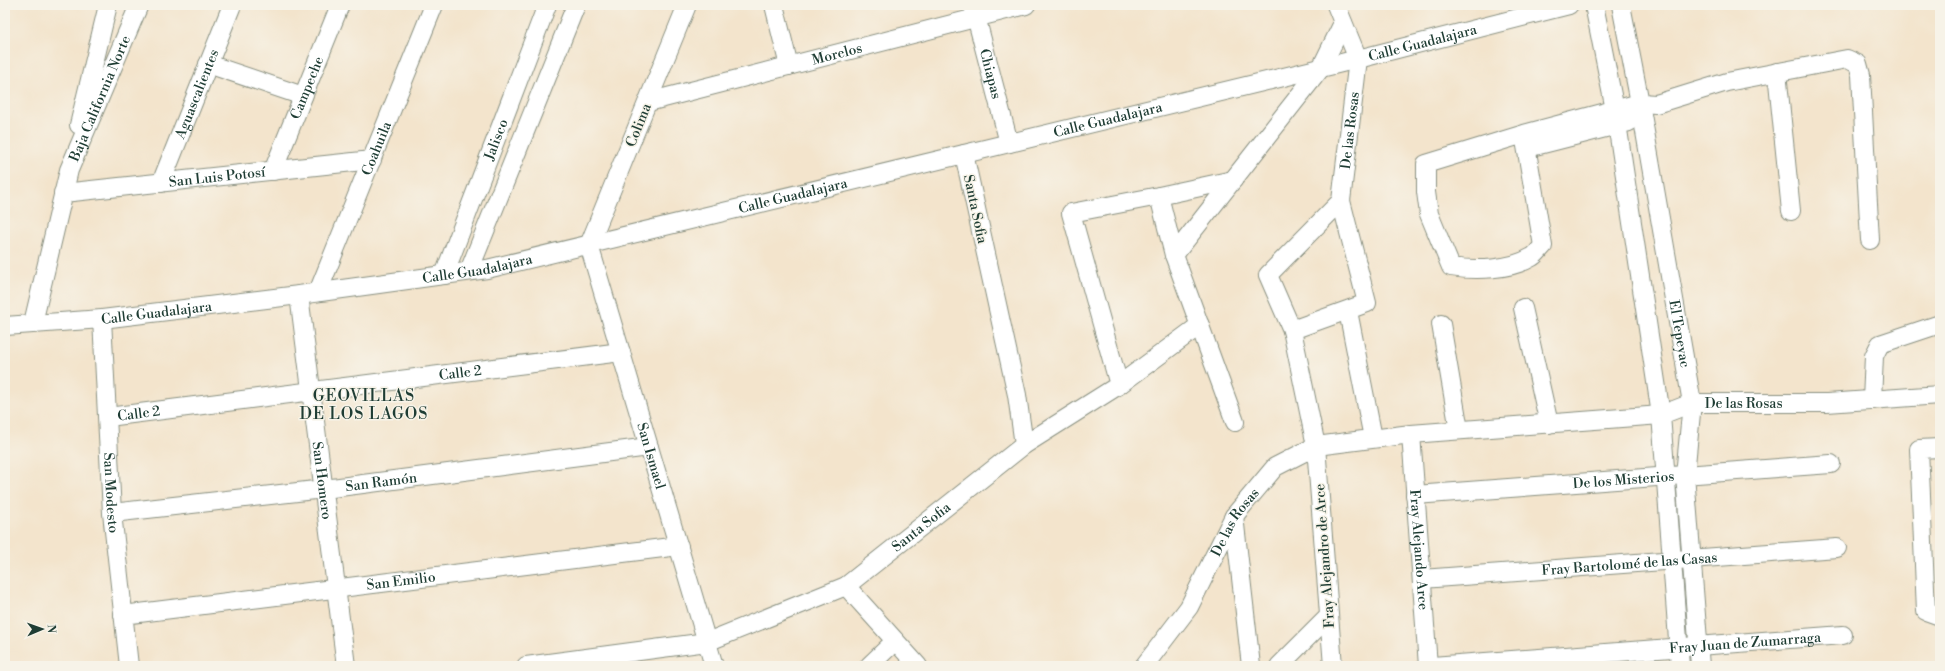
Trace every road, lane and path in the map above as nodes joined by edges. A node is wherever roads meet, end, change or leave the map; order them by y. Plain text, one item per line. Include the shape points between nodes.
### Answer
1 (108, 5) edge
2 (139, 5) edge
3 (232, 5) edge
4 (340, 5) edge
5 (434, 5) edge
6 (548, 5) edge
7 (576, 5) edge
8 (687, 5) edge
9 (774, 5) edge
10 (1026, 5) edge
11 (1336, 5) edge
12 (1569, 5) edge
13 (1594, 5) edge
14 (1621, 5) edge
15 (975, 12) edge
16 (1343, 23) junction
17 (1358, 59) junction
18 (208, 64) junction
19 (789, 66) junction
20 (1322, 68) junction
21 (1777, 72) junction
22 (303, 96) junction
23 (648, 102) junction
24 (1646, 109) junction
25 (1616, 117) junction
26 (1525, 141) junction
27 (1009, 143) junction
28 (964, 154) junction
29 (372, 160) junction
30 (69, 170) junction
31 (273, 171) junction
32 (1233, 180) junction
33 (161, 183) junction
34 (64, 193) junction
35 (1159, 196) junction
36 (1341, 201) junction
37 (1791, 211) dead end
38 (1870, 240) dead end
39 (589, 245) junction
40 (1174, 254) junction
41 (469, 271) junction
42 (444, 275) junction
43 (318, 292) junction
44 (299, 295) junction
45 (1523, 308) dead end
46 (1348, 312) junction
47 (102, 318) junction
48 (33, 323) junction
49 (1441, 324) dead end
50 (1940, 324) edge
51 (1200, 325) junction
52 (5, 326) edge
53 (1292, 330) junction
54 (621, 352) junction
55 (1119, 385) junction
56 (311, 391) junction
57 (1940, 395) edge
58 (1872, 400) junction
59 (1692, 403) junction
60 (1661, 415) junction
61 (108, 417) junction
62 (1235, 422) dead end
63 (1549, 424) junction
64 (1459, 430) junction
65 (1411, 434) junction
66 (1373, 438) junction
67 (1024, 445) junction
68 (1316, 446) junction
69 (649, 447) junction
70 (1940, 448) edge
71 (1830, 464) dead end
72 (1685, 475) junction
73 (1666, 476) junction
74 (324, 488) junction
75 (1416, 495) junction
76 (112, 513) junction
77 (1234, 516) junction
78 (679, 546) junction
79 (1837, 548) dead end
80 (1692, 559) junction
81 (1672, 561) junction
82 (1422, 579) junction
83 (846, 586) junction
84 (337, 590) junction
85 (123, 615) junction
86 (1329, 616) junction
87 (1940, 616) edge
88 (1843, 635) dead end
89 (895, 641) junction
90 (707, 642) junction
91 (1698, 646) junction
92 (1679, 647) junction
93 (1156, 659) edge
94 (129, 666) edge
95 (346, 666) edge
96 (526, 666) edge
97 (714, 666) edge
98 (869, 666) edge
99 (918, 666) edge
100 (1144, 666) edge
101 (1251, 666) edge
102 (1279, 666) edge
103 (1333, 666) edge
104 (1428, 666) edge
105 (1432, 666) edge
106 (1680, 666) edge
107 (1700, 666) edge

1 - 30 street
2 - 30 street, Baja California Norte
3 - 18 street, Aguascalientes
4 - 22 street, Campeche
5 - 29 street, Coahuila
6 - 42 street, Jalisco
7 - 41 street, Jalisco
8 - 23 street, Colima
9 - 19 street
10 - 15 street, Morelos
11 - 16 street
12 - 17 street, Calle Guadalajara
13 - 25 street
14 - 24 street, El Tepeyac
15 - 19 street, Morelos
15 - 27 street, Chiapas
16 - 17 street
16 - 20 street
17 - 20 street, Calle Guadalajara
17 - 36 street, De las Rosas
18 - 22 street
18 - 33 street, Aguascalientes
19 - 23 street, Morelos
20 - 27 street, Calle Guadalajara
20 - 32 street
21 - 24 street via 1727,82
21 - 37 street
21 - 38 street via 1847,59 1858,64 1861,75
22 - 31 street, Campeche
23 - 39 street, Colima
24 - 25 street
24 - 59 street, El Tepeyac
25 - 26 street
25 - 60 street
26 - 26 street via 1426,164 1429,214 1451,267 1470,270 1517,264 1533,257 1543,246
27 - 28 street, Calle Guadalajara
28 - 39 street, Calle Guadalajara
28 - 67 street, Santa Sofia via 1017,395
29 - 31 street, San Luis Potosí
29 - 43 street, Coahuila
30 - 34 street, Baja California Norte
31 - 33 street, San Luis Potosí
32 - 35 street
32 - 40 street
33 - 34 street, San Luis Potosí
34 - 48 street, Baja California Norte
35 - 40 street
35 - 55 street via 1071,213
36 - 46 street, De las Rosas via 1367,303
36 - 53 street via 1268,275
39 - 41 street, Calle Guadalajara
39 - 54 street, San Ismael
40 - 51 street
41 - 42 street, Calle Guadalajara
42 - 43 street, Calle Guadalajara
43 - 44 street, Calle Guadalajara
44 - 47 street, Calle Guadalajara
44 - 56 street, San Homero
45 - 63 street
46 - 53 street, De las Rosas
46 - 66 street
47 - 48 street, Calle Guadalajara
47 - 61 street, San Modesto
48 - 52 street, Calle Guadalajara
49 - 64 street
50 - 58 street via 1880,344 1874,356
51 - 55 street
51 - 62 street
53 - 68 street, Fray Alejandro de Arce
54 - 56 street, Calle 2
54 - 69 street, San Ismael
55 - 67 street
56 - 61 street, Calle 2
56 - 74 street, San Homero
57 - 58 street, De las Rosas
58 - 59 street, De las Rosas via 1827,403
59 - 60 street, De las Rosas
59 - 72 street, El Tepeyac
60 - 63 street, De las Rosas
60 - 73 street
61 - 76 street, San Modesto
63 - 64 street, De las Rosas
64 - 65 street, De las Rosas
65 - 66 street, De las Rosas
65 - 75 street, Fray Alejando Arce
66 - 68 street, De las Rosas
67 - 83 street, Santa Sofia
68 - 77 street, De las Rosas via 1275,467
68 - 86 street, Fray Alejandro de Arce
69 - 74 street, San Ramón
69 - 78 street, San Ismael
70 - 87 street via 1919,449 1926,611
71 - 72 street, De los Misterios
72 - 73 street, De los Misterios
72 - 80 street, El Tepeyac
73 - 75 street, De los Misterios
73 - 81 street
74 - 76 street, San Ramón
74 - 84 street, San Homero
75 - 82 street, Fray Alejando Arce
76 - 85 street, San Modesto
77 - 93 street, De las Rosas via 1189,607
77 - 101 street
78 - 84 street, San Emilio
78 - 90 street, San Ismael
79 - 80 street, Fray Bartolomé de las Casas
80 - 81 street, Fray Bartolomé de las Casas
80 - 91 street, El Tepeyac
81 - 82 street, Fray Bartolomé de las Casas
81 - 92 street
82 - 104 street, Fray Alejando Arce
83 - 89 street
83 - 90 street, Santa Sofia
84 - 85 street, San Emilio
84 - 95 street, San Homero
85 - 94 street, San Modesto
86 - 102 street
86 - 103 street, Fray Alejandro de Arce
88 - 91 street, Fray Juan de Zumarraga
89 - 98 street
89 - 99 street
90 - 96 street, Santa Sofia
90 - 97 street, San Ismael
91 - 92 street, Fray Juan de Zumarraga
91 - 107 street, El Tepeyac
92 - 105 street, Fray Juan de Zumarraga
92 - 106 street
93 - 100 street, De las Rosas

